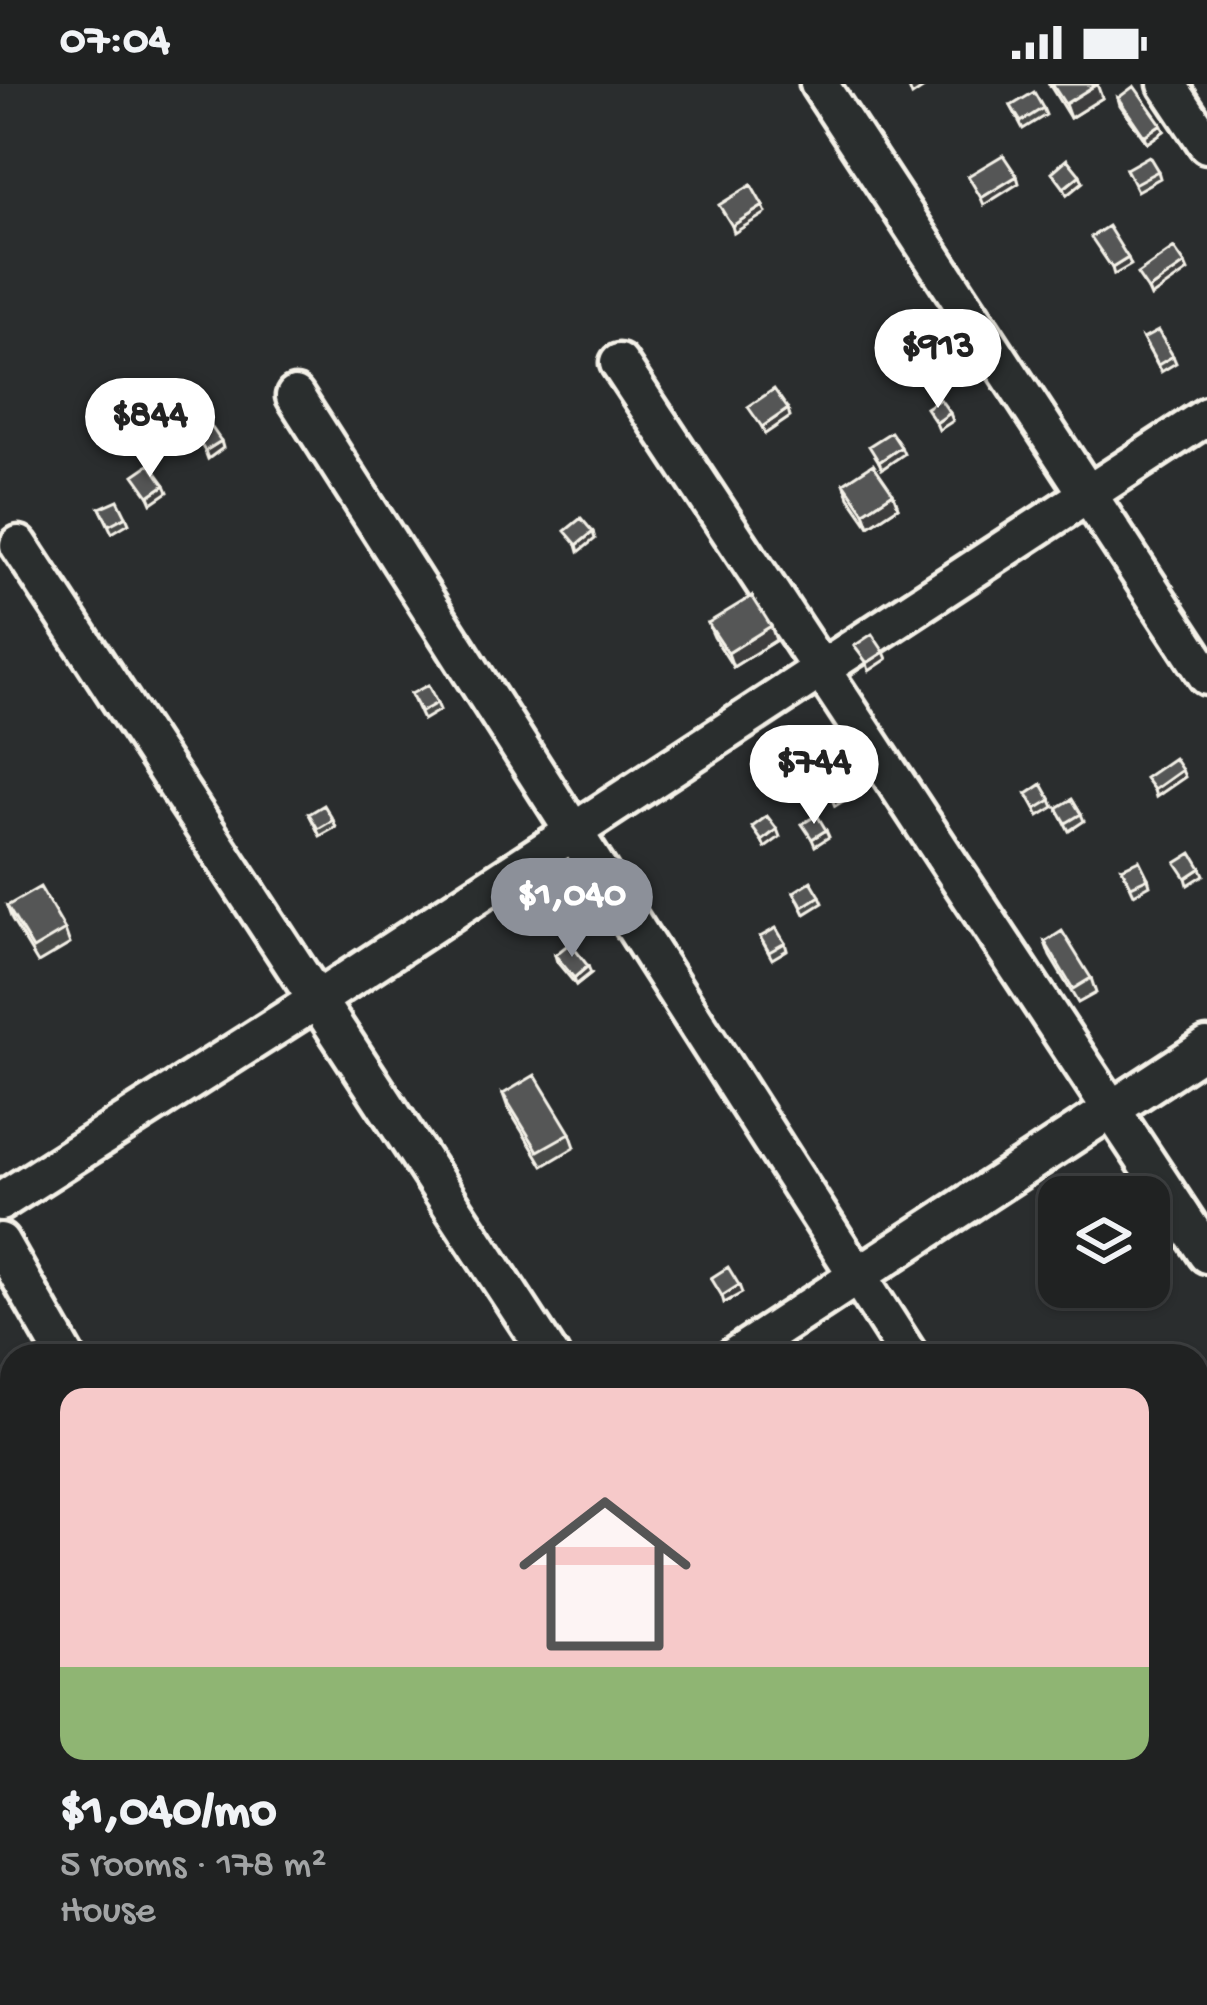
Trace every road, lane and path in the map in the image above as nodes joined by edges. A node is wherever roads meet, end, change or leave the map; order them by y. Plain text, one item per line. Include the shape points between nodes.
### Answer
1 (819, 84) edge
2 (1167, 84) edge
3 (1207, 144) edge
4 (619, 363) dead end
5 (296, 397) dead end
6 (1207, 416) edge
7 (1088, 494) junction
8 (19, 545) dead end
9 (821, 669) junction
10 (1207, 676) edge
11 (574, 832) junction
12 (317, 1000) junction
13 (1207, 1047) edge
14 (1112, 1109) junction
15 (0, 1202) edge
16 (0, 1242) edge
17 (1207, 1254) edge
18 (858, 1276) junction
19 (58, 1344) edge
20 (542, 1344) edge
21 (753, 1344) edge
22 (901, 1344) edge

1 - 7 street
2 - 3 street
4 - 9 street
5 - 11 street
6 - 7 street
7 - 9 street
7 - 10 street
8 - 12 street
9 - 11 street
9 - 14 street
11 - 12 street
11 - 18 street
12 - 15 street
12 - 20 street
13 - 14 street
14 - 17 street
14 - 18 street
16 - 19 street
18 - 21 street
18 - 22 street

